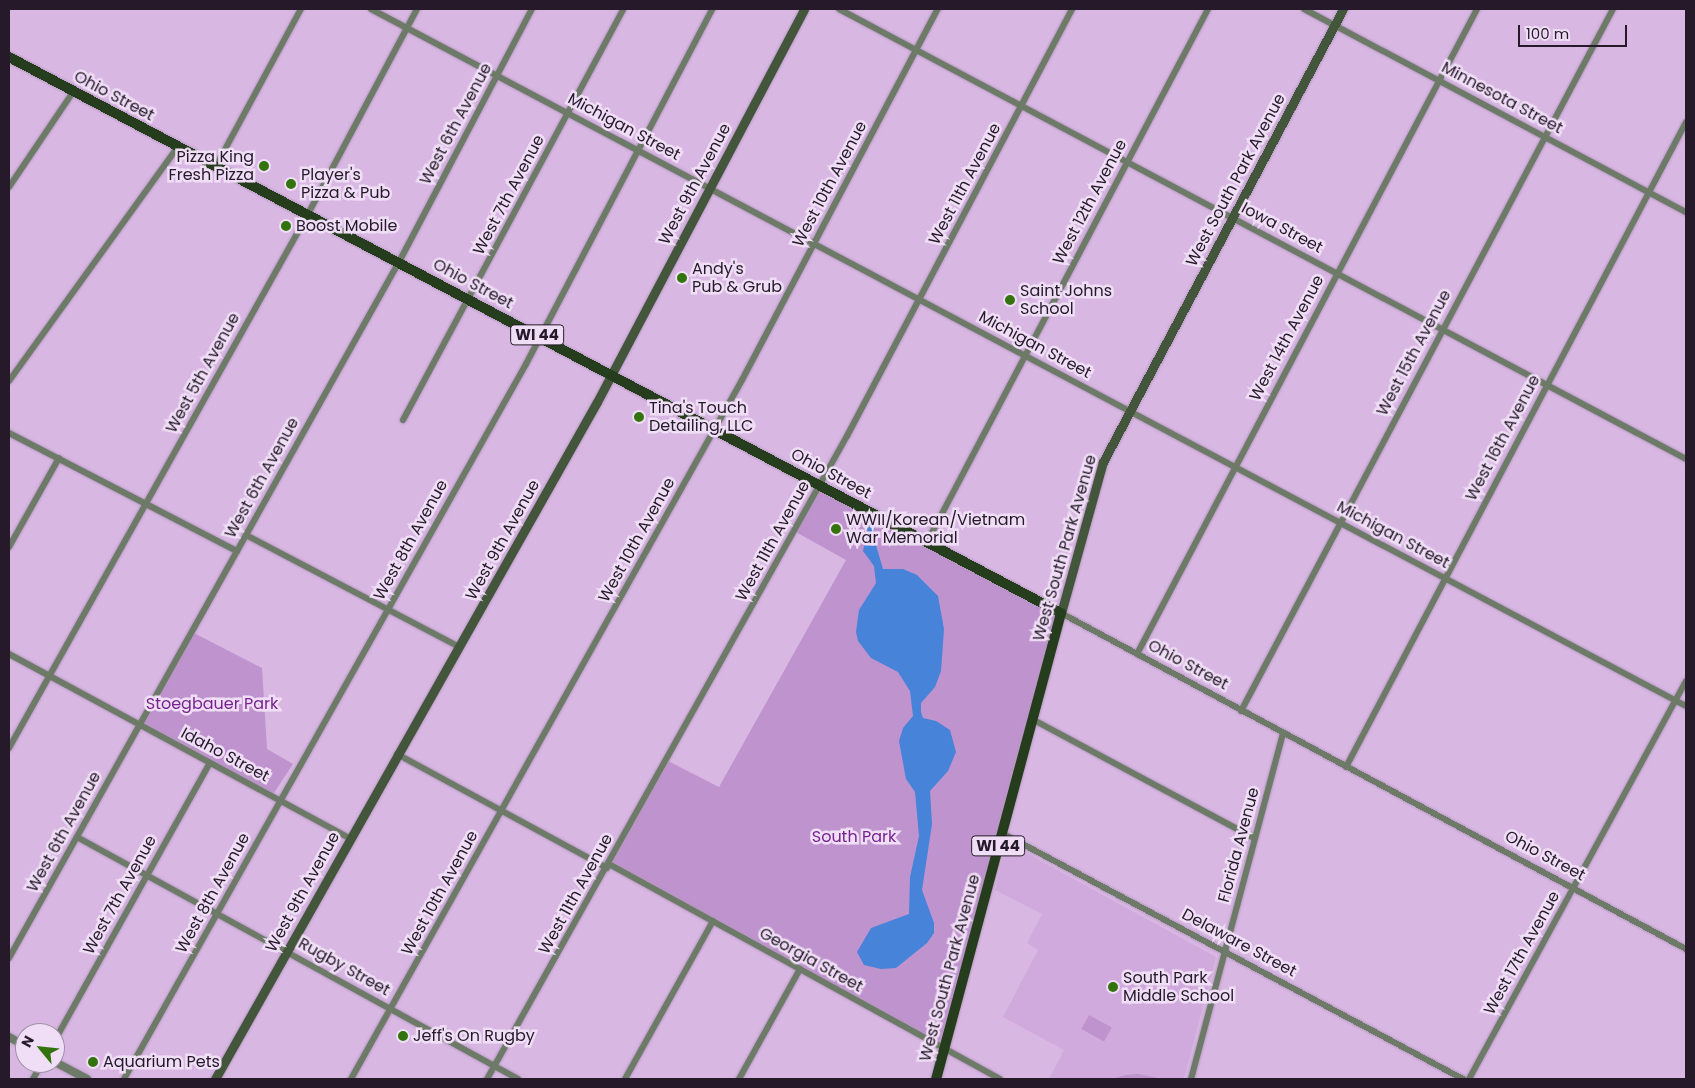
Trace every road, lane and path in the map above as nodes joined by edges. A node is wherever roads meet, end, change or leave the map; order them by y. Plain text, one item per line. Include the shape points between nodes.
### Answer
1 (301, 9) edge
2 (370, 9) edge
3 (417, 9) edge
4 (532, 9) edge
5 (623, 9) edge
6 (712, 9) edge
7 (804, 9) edge
8 (839, 9) edge
9 (938, 9) edge
10 (1072, 9) edge
11 (1208, 9) edge
12 (1304, 9) edge
13 (1343, 9) edge
14 (1477, 9) edge
15 (1613, 9) edge
16 (1334, 25) junction
17 (407, 28) junction
18 (916, 50) junction
19 (10, 58) edge
20 (497, 76) junction
21 (1439, 80) junction
22 (73, 92) junction
23 (1021, 106) junction
24 (568, 113) junction
25 (1686, 122) edge
26 (1544, 137) junction
27 (178, 147) junction
28 (637, 151) junction
29 (1127, 160) junction
30 (216, 166) junction
31 (9, 187) edge
32 (711, 187) junction
33 (1649, 192) junction
34 (1686, 212) edge
35 (308, 214) junction
36 (1233, 218) junction
37 (815, 242) junction
38 (399, 262) junction
39 (1337, 273) junction
40 (469, 299) junction
41 (920, 300) junction
42 (1443, 330) junction
43 (540, 336) junction
44 (1024, 355) junction
45 (612, 374) junction
46 (9, 381) edge
47 (1547, 384) junction
48 (1130, 411) junction
49 (403, 420) dead end
50 (715, 429) junction
51 (9, 433) edge
52 (59, 458) junction
53 (1686, 459) edge
54 (1234, 467) junction
55 (820, 485) junction
56 (146, 503) junction
57 (1340, 522) junction
58 (246, 535) junction
59 (927, 542) junction
60 (9, 547) edge
61 (237, 551) junction
62 (1445, 578) junction
63 (388, 610) junction
64 (1061, 613) junction
65 (460, 647) junction
66 (9, 654) edge
67 (1137, 654) junction
68 (50, 676) junction
69 (1686, 681) edge
70 (1676, 701) junction
71 (1686, 706) edge
72 (1241, 711) junction
73 (1032, 719) junction
74 (140, 725) junction
75 (1283, 734) junction
76 (9, 748) edge
77 (397, 754) junction
78 (210, 763) junction
79 (1346, 768) junction
80 (281, 800) junction
81 (501, 811) junction
82 (1002, 833) junction
83 (77, 837) junction
84 (350, 838) junction
85 (1254, 838) junction
86 (608, 866) junction
87 (146, 876) junction
88 (1573, 888) junction
89 (217, 914) junction
90 (713, 921) junction
91 (1686, 949) edge
92 (287, 952) junction
93 (1225, 952) junction
94 (9, 958) edge
95 (800, 969) junction
96 (391, 1008) junction
97 (64, 1023) edge
98 (944, 1050) junction
99 (494, 1066) junction
100 (65, 1067) edge
101 (86, 1079) edge
102 (124, 1079) edge
103 (215, 1079) edge
104 (351, 1079) edge
105 (487, 1079) edge
106 (518, 1079) edge
107 (625, 1079) edge
108 (739, 1079) edge
109 (936, 1079) edge
110 (1000, 1079) edge
111 (1191, 1079) edge
112 (1463, 1079) edge
113 (1469, 1079) edge

1 - 30 street
2 - 17 street, Michigan Street
3 - 17 street, West 5th Avenue
4 - 20 street, West 6th Avenue
5 - 24 street, West 7th Avenue
6 - 28 street, West 8th Avenue
7 - 32 main road, West 9th Avenue
8 - 18 street, Iowa Street
9 - 18 street, West 10th Avenue
10 - 23 street, West 11th Avenue
11 - 29 street, West 12th Avenue
12 - 16 street, Minnesota Street
13 - 16 main road, West South Park Avenue
14 - 21 street, West 14th Avenue
15 - 26 street, West 15th Avenue
16 - 21 street, Minnesota Street
16 - 36 main road, West South Park Avenue
17 - 20 street, Michigan Street
17 - 35 street, West 5th Avenue
18 - 23 street, Iowa Street
18 - 37 street, West 10th Avenue
19 - 22 main road, Ohio Street / WI 44
20 - 24 street, Michigan Street
20 - 38 street, West 6th Avenue
21 - 26 street, Minnesota Street
21 - 39 street, West 14th Avenue
22 - 27 main road, Ohio Street / WI 44
22 - 31 street
23 - 29 street, Iowa Street
23 - 41 street, West 11th Avenue
24 - 28 street, Michigan Street
24 - 40 street, West 7th Avenue
25 - 33 street, West 16th Avenue
26 - 33 street, Minnesota Street
26 - 42 street, West 15th Avenue
27 - 30 main road, Ohio Street / WI 44
27 - 46 street
28 - 32 street, Michigan Street
28 - 43 street, West 8th Avenue
29 - 36 street, Iowa Street
29 - 44 street, West 12th Avenue
30 - 35 main road, Ohio Street / WI 44
32 - 37 street, Michigan Street
32 - 45 main road, West 9th Avenue
33 - 34 street, Minnesota Street
33 - 47 street, West 16th Avenue
35 - 38 main road, Ohio Street / WI 44
35 - 56 street, West 5th Avenue
36 - 39 street, Iowa Street
36 - 48 main road, West South Park Avenue
37 - 41 street, Michigan Street
37 - 50 street, West 10th Avenue
38 - 40 main road, Ohio Street / WI 44
38 - 58 street, West 6th Avenue
39 - 42 street, Iowa Street
39 - 54 street, West 14th Avenue
40 - 43 main road, Ohio Street / WI 44
40 - 49 street, West 7th Avenue
41 - 44 street, Michigan Street
41 - 55 street, West 11th Avenue
42 - 47 street, Iowa Street
42 - 57 street, West 15th Avenue
43 - 45 main road, Ohio Street / WI 44
43 - 63 street, West 8th Avenue
44 - 48 street, Michigan Street
44 - 59 street, West 12th Avenue
45 - 50 main road, Ohio Street / WI 44
45 - 65 main road, West 9th Avenue
47 - 53 street, Iowa Street
47 - 62 street, West 16th Avenue
48 - 54 street, Michigan Street
48 - 64 main road, West South Park Avenue via 1100,471
50 - 55 main road, Ohio Street / WI 44
50 - 81 street, West 10th Avenue
51 - 52 street
52 - 56 street
52 - 60 street
54 - 57 street, Michigan Street
54 - 67 street, West 14th Avenue
55 - 59 main road, Ohio Street / WI 44
55 - 86 street, West 11th Avenue
56 - 61 street
56 - 68 street, West 5th Avenue
57 - 62 street, Michigan Street
57 - 72 street, West 15th Avenue
58 - 61 street, West 6th Avenue
58 - 63 street
59 - 64 main road, Ohio Street / WI 44
61 - 74 street, West 6th Avenue
62 - 70 street, Michigan Street
62 - 79 street, West 16th Avenue
63 - 65 street
63 - 80 street, West 8th Avenue
64 - 67 street, Ohio Street
64 - 73 main road, West South Park Avenue / WI 44
65 - 77 main road, West 9th Avenue
66 - 68 street, Idaho Street
67 - 72 street, Ohio Street
68 - 74 street, Idaho Street
68 - 76 street, West 5th Avenue
69 - 70 street, West 17th Avenue
70 - 71 street, Michigan Street
70 - 88 street, West 17th Avenue
72 - 75 street, Ohio Street
73 - 82 main road, West South Park Avenue / WI 44
73 - 85 street
74 - 78 street, Idaho Street
74 - 83 street, West 6th Avenue
75 - 79 street, Ohio Street
75 - 85 street, Florida Avenue
77 - 81 street, Georgia Street
77 - 84 main road, West 9th Avenue
78 - 80 street, Idaho Street
78 - 87 street, West 7th Avenue
79 - 88 street, Ohio Street
80 - 84 street, Idaho Street
80 - 89 street, West 8th Avenue
81 - 86 street, Georgia Street
81 - 96 street, West 10th Avenue
82 - 93 street, Delaware Street
82 - 98 main road, West South Park Avenue / WI 44
83 - 87 street, Rugby Street
83 - 94 street, West 6th Avenue
84 - 92 main road, West 9th Avenue
85 - 93 street, Florida Avenue
86 - 90 street, Georgia Street
86 - 99 street, West 11th Avenue
87 - 89 street, Rugby Street
87 - 97 street, West 7th Avenue
88 - 91 street, Ohio Street
88 - 113 street, West 17th Avenue
89 - 92 street, Rugby Street
89 - 102 street, West 8th Avenue
90 - 95 street, Georgia Street
90 - 107 street
92 - 96 street, Rugby Street
92 - 103 main road, West 9th Avenue
93 - 111 street, Florida Avenue
93 - 112 street, Delaware Street
95 - 98 street, Georgia Street
95 - 108 street
96 - 99 street, Rugby Street
96 - 104 street, West 10th Avenue
98 - 109 main road, West South Park Avenue / WI 44
98 - 110 street, Georgia Street
99 - 105 street, West 11th Avenue
99 - 106 street, Rugby Street
100 - 101 street

